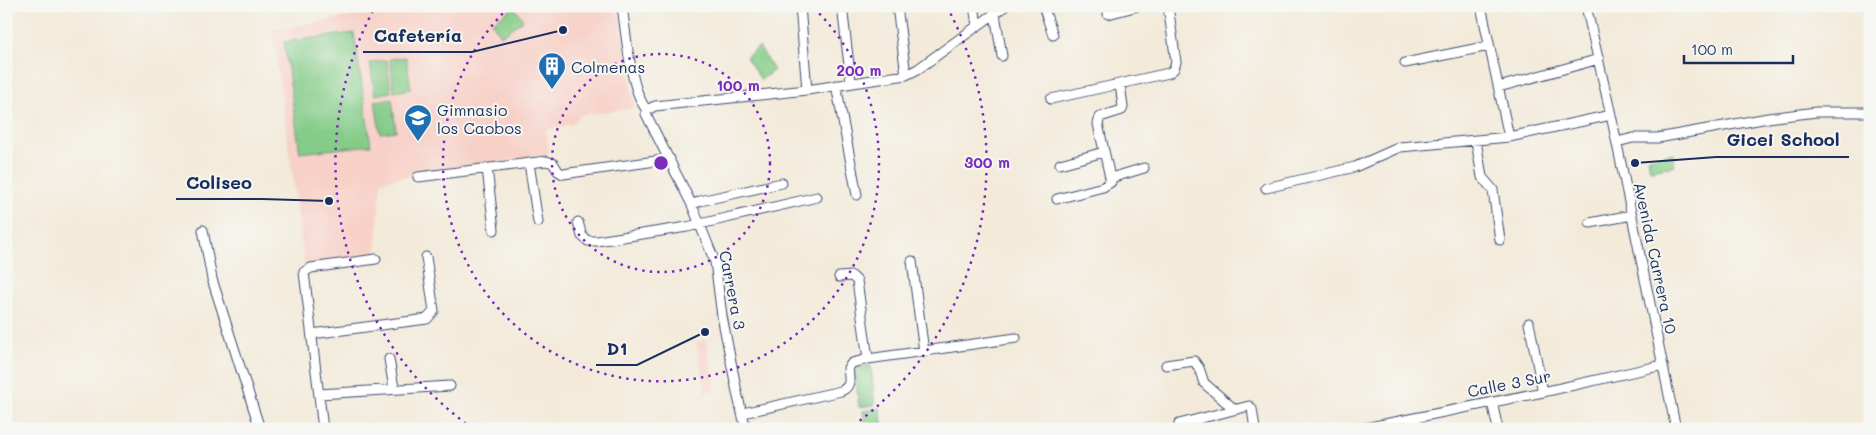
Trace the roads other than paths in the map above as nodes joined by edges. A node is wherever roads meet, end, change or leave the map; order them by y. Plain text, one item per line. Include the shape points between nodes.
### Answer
1 (622, 6) edge
2 (800, 6) edge
3 (842, 6) edge
4 (897, 6) edge
5 (974, 6) edge
6 (1005, 6) edge
7 (1043, 6) edge
8 (1138, 6) edge
9 (1168, 6) edge
10 (1481, 6) edge
11 (1586, 6) edge
12 (995, 14) junction
13 (1108, 14) dead end
14 (977, 25) junction
15 (1053, 35) dead end
16 (1489, 46) junction
17 (1002, 56) dead end
18 (1599, 58) junction
19 (1405, 63) dead end
20 (906, 74) junction
21 (851, 82) junction
22 (1120, 84) junction
23 (836, 85) junction
24 (1499, 87) junction
25 (808, 90) junction
26 (1051, 99) dead end
27 (647, 110) junction
28 (1870, 112) edge
29 (1612, 115) junction
30 (1509, 137) junction
31 (1476, 141) junction
32 (1617, 142) junction
33 (1104, 152) junction
34 (670, 159) junction
35 (529, 163) junction
36 (1060, 164) dead end
37 (487, 168) junction
38 (1144, 168) dead end
39 (418, 177) dead end
40 (1111, 178) junction
41 (782, 183) dead end
42 (1266, 188) dead end
43 (857, 195) dead end
44 (818, 197) dead end
45 (1057, 200) dead end
46 (692, 205) junction
47 (1632, 215) junction
48 (538, 222) dead end
49 (578, 222) dead end
50 (1590, 223) dead end
51 (700, 224) junction
52 (204, 230) dead end
53 (494, 230) dead end
54 (1500, 240) dead end
55 (426, 257) dead end
56 (376, 259) dead end
57 (912, 261) dead end
58 (839, 277) dead end
59 (1528, 322) dead end
60 (312, 334) junction
61 (1016, 338) dead end
62 (924, 352) junction
63 (868, 358) junction
64 (389, 359) dead end
65 (1166, 365) dead end
66 (1663, 365) junction
67 (450, 386) dead end
68 (394, 388) junction
69 (1543, 392) junction
70 (319, 394) junction
71 (1492, 402) junction
72 (1234, 409) junction
73 (743, 413) junction
74 (1179, 424) dead end
75 (1674, 428) edge
76 (260, 429) edge
77 (323, 429) edge
78 (746, 429) edge
79 (1255, 429) edge
80 (1360, 429) edge
81 (1498, 429) edge

1 - 27 street, Carrera 3 via 639,99
2 - 25 street
3 - 21 street
4 - 20 street
5 - 14 street
6 - 12 street
7 - 15 street
8 - 13 street
9 - 22 street via 1176,62 1174,69
10 - 16 street
11 - 18 street, Avenida Carrera 10
12 - 14 street
12 - 17 street
14 - 20 street via 918,69
16 - 19 street
16 - 24 street
18 - 24 street
18 - 29 street, Avenida Carrera 10
20 - 21 street
21 - 23 street
22 - 26 street
22 - 33 street via 1122,110 1098,120
23 - 25 street
23 - 43 street
24 - 30 street
25 - 27 street via 655,106
27 - 34 street, Carrera 3 via 646,114
28 - 32 street via 1816,112
29 - 30 street
29 - 32 street, Avenida Carrera 10
30 - 31 street
31 - 42 street via 1400,147 1355,166
31 - 54 street via 1482,177 1493,190
32 - 47 street, Avenida Carrera 10
33 - 36 street
33 - 40 street
34 - 35 street via 563,174 549,161
34 - 46 street, Carrera 3
35 - 37 street
35 - 48 street
37 - 39 street
37 - 53 street
38 - 40 street
40 - 45 street via 1103,187
41 - 46 street
44 - 51 street
46 - 51 street, Carrera 3
47 - 50 street
47 - 66 street, Avenida Carrera 10
49 - 51 street via 582,236 592,242
51 - 73 street, Carrera 3 via 715,262 726,337
52 - 76 street via 212,279
55 - 60 street via 434,310 427,319
56 - 60 street via 311,268 304,272
57 - 62 street
58 - 63 street via 852,276 857,280
59 - 69 street
60 - 70 street
61 - 62 street
62 - 63 street
63 - 73 street via 849,365 850,383 841,391
64 - 68 street
65 - 72 street via 1194,360 1204,383
66 - 69 street, Calle 3 Sur
66 - 75 street, Avenida Carrera 10
67 - 68 street
68 - 70 street
69 - 71 street, Calle 3 Sur
70 - 77 street
71 - 80 street, Calle 3 Sur
71 - 81 street
72 - 74 street
72 - 79 street via 1249,406
73 - 78 street, Carrera 3

